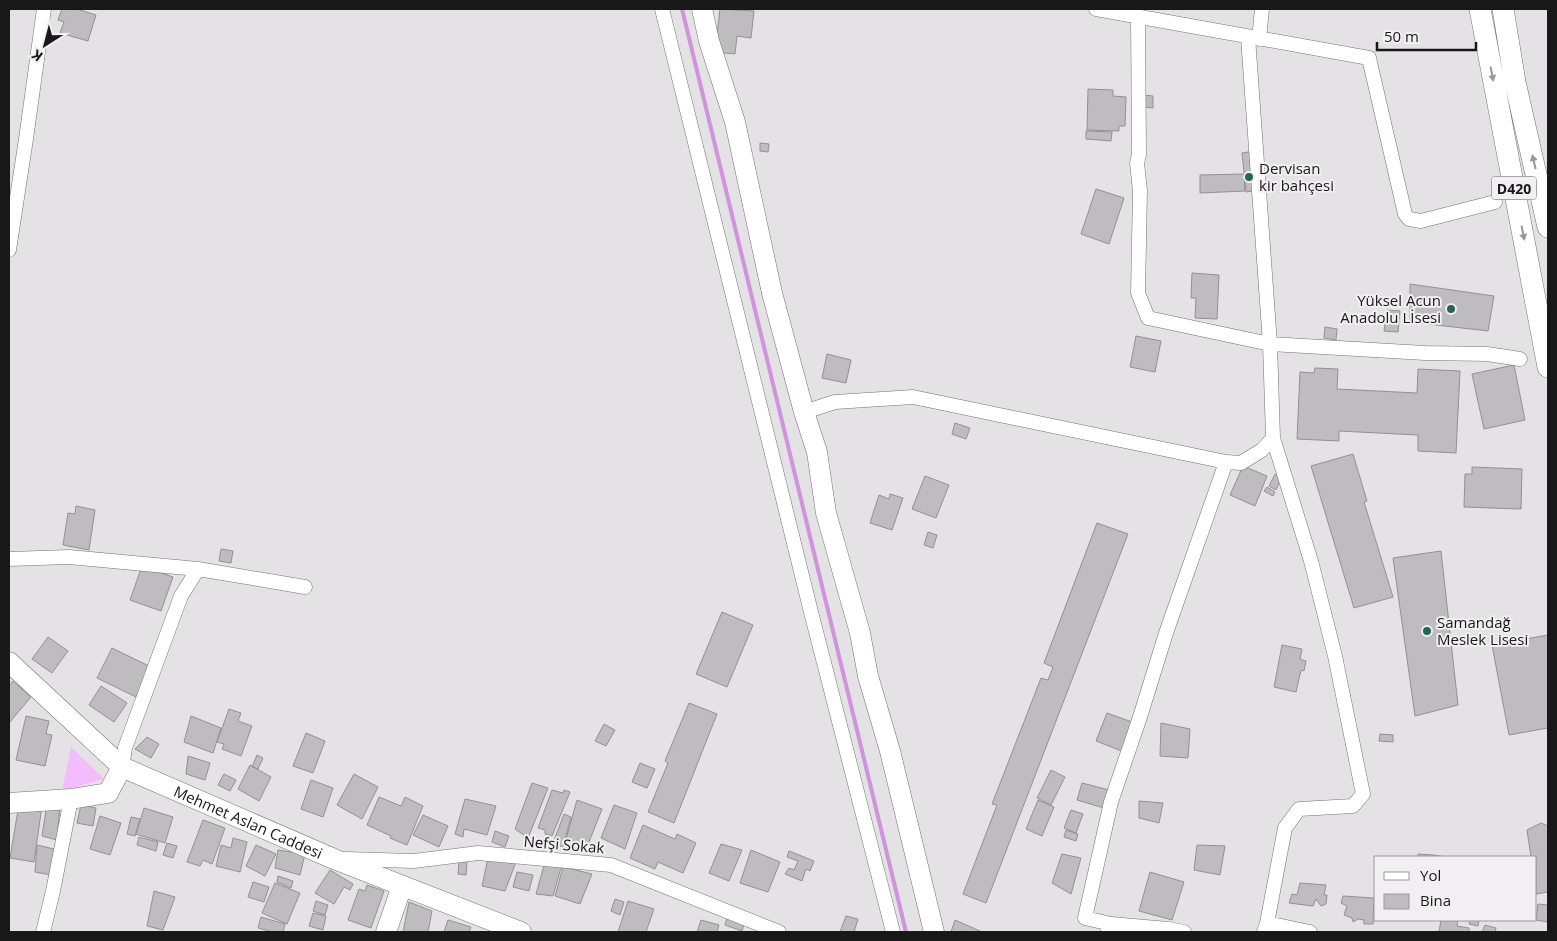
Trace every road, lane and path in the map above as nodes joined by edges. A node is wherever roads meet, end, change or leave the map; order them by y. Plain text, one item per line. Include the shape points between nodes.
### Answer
1 (44, 9) edge
2 (662, 9) edge
3 (702, 9) edge
4 (1096, 9) edge
5 (1262, 9) edge
6 (1480, 9) edge
7 (1502, 9) edge
8 (1138, 16) junction
9 (1254, 38) junction
10 (1495, 202) dead end
11 (1548, 227) edge
12 (9, 250) edge
13 (1270, 344) junction
14 (1520, 359) dead end
15 (1548, 367) edge
16 (804, 412) junction
17 (1273, 438) junction
18 (1226, 462) junction
19 (9, 559) edge
20 (198, 569) junction
21 (305, 587) dead end
22 (9, 662) edge
23 (122, 767) junction
24 (71, 799) junction
25 (9, 803) edge
26 (334, 859) junction
27 (402, 886) junction
28 (1110, 928) edge
29 (1265, 928) edge
30 (1167, 931) edge
31 (43, 932) edge
32 (386, 932) edge
33 (521, 932) edge
34 (779, 932) edge
35 (892, 932) edge
36 (934, 932) edge
37 (1184, 932) edge
38 (1310, 932) edge

1 - 12 street
2 - 35 street
3 - 16 street via 735,122 772,294
4 - 8 street
5 - 9 street
6 -> 15 main road, D420
11 -> 7 main road, D420
8 - 9 street
8 - 13 street via 1138,293 1148,318
9 - 10 street via 1369,58 1405,214 1409,219 1420,221
9 - 13 street
13 - 14 street via 1487,354
13 - 17 street
16 - 18 street via 835,402 913,397
16 - 36 street via 817,452 826,513 860,633 868,676 890,751
17 - 18 street via 1262,450 1241,463
17 - 29 street via 1311,561 1363,794 1353,806 1298,809 1285,828
18 - 28 street via 1111,802 1085,918
19 - 20 street via 69,557
20 - 21 street
20 - 23 street via 181,596 125,748
22 - 23 street, Mehmet Aslan Caddesi
23 - 24 street via 108,793
23 - 26 street, Mehmet Aslan Caddesi
24 - 25 street
24 - 31 street
26 - 27 street, Mehmet Aslan Caddesi
26 - 34 street, Nefşi Sokak via 414,861 478,853 611,865
27 - 32 street
27 - 33 street, Mehmet Aslan Caddesi
28 - 30 street
29 - 38 street
30 - 37 street

